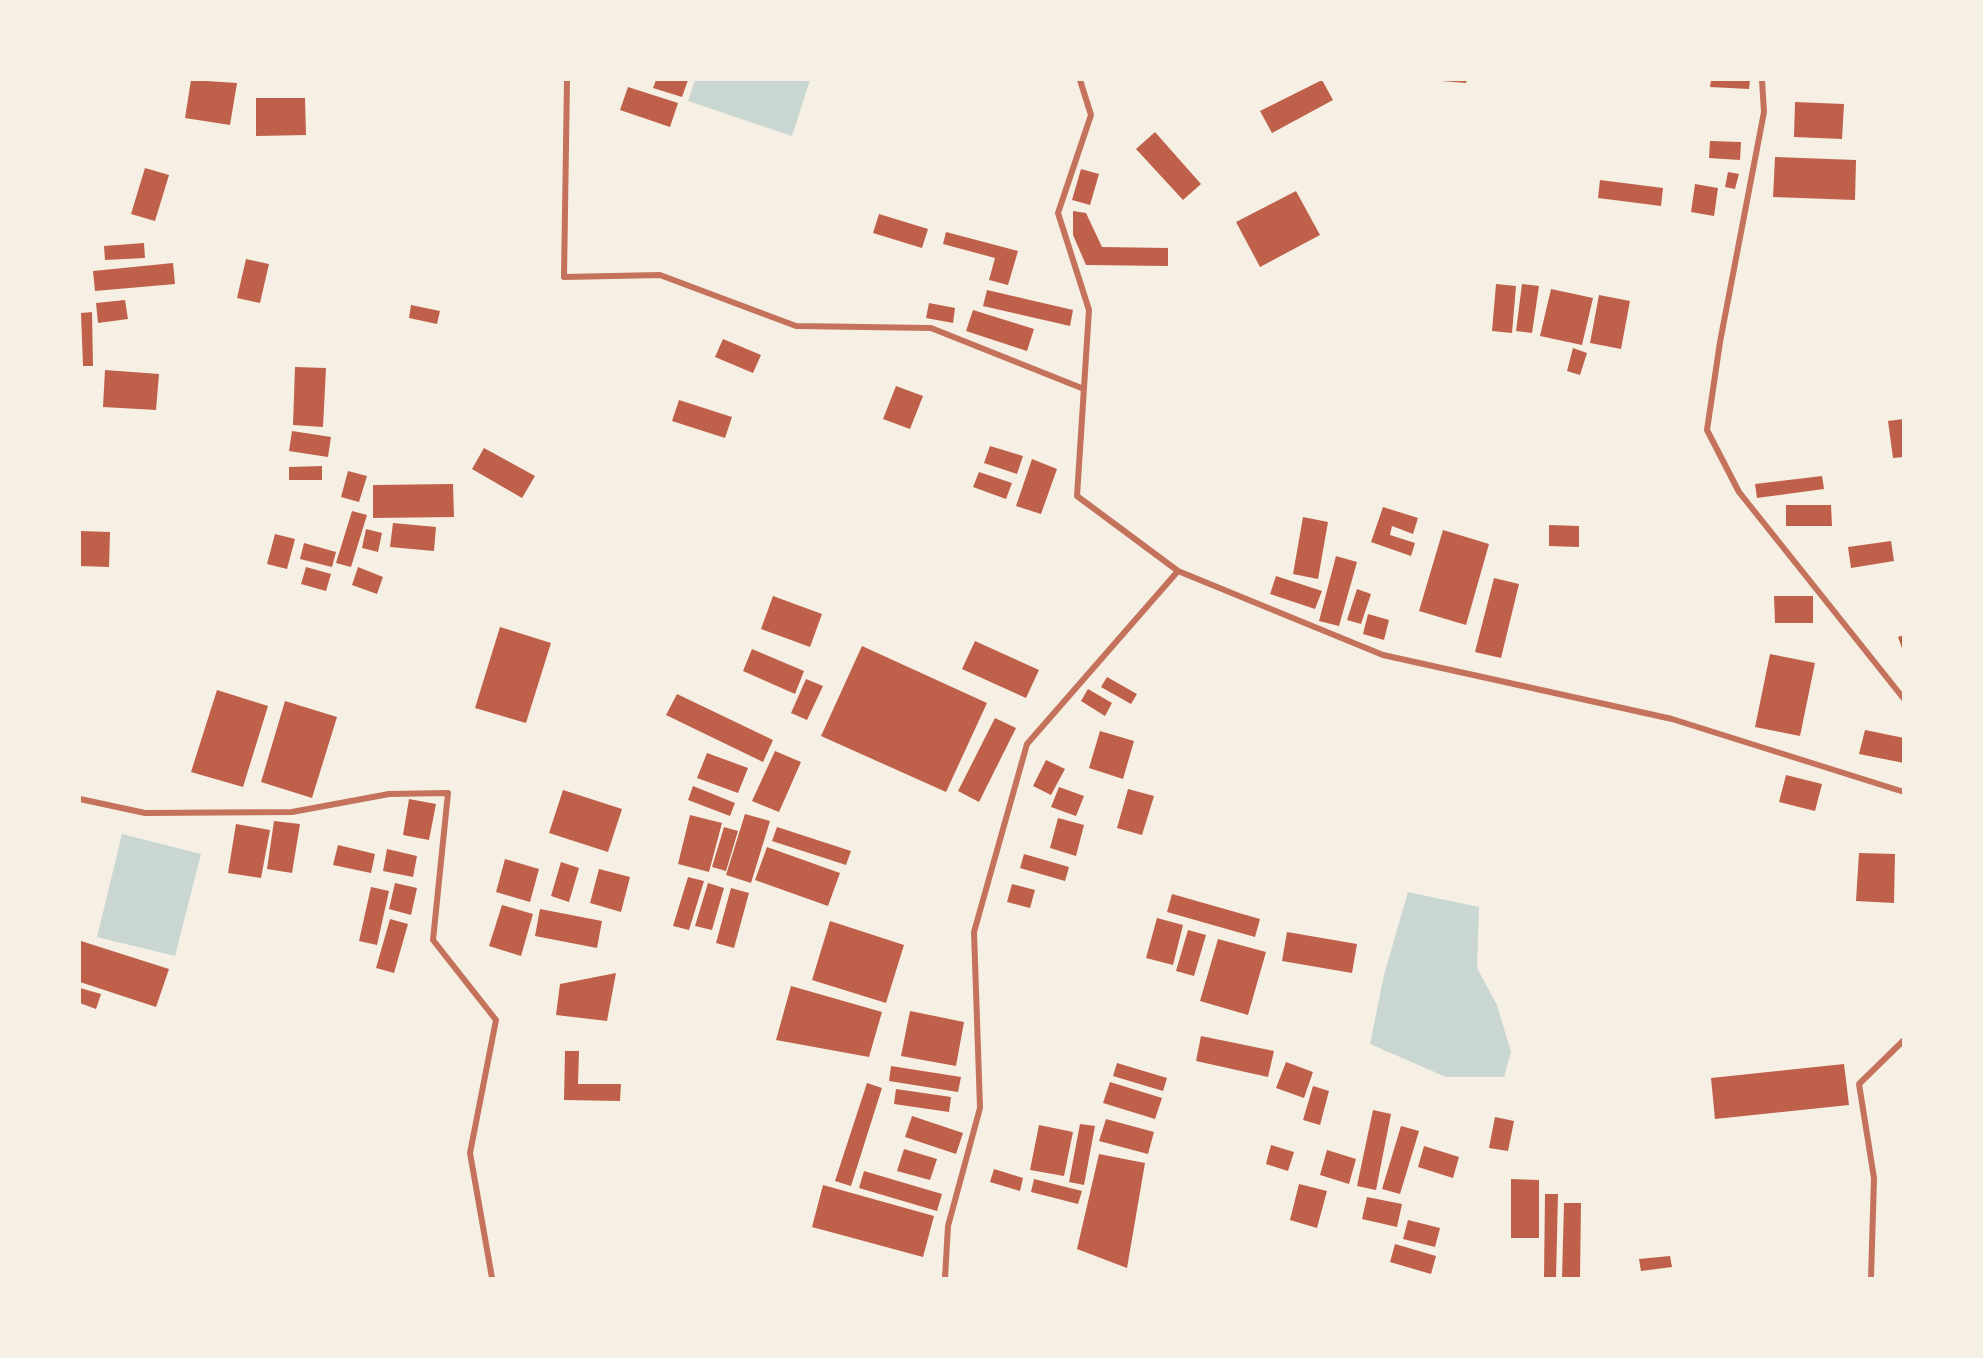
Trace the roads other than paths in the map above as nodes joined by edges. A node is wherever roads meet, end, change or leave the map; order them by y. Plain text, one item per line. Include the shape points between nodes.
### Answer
1 (567, 80) edge
2 (1080, 80) edge
3 (1762, 80) edge
4 (1084, 389) junction
5 (1178, 572) junction
6 (1904, 699) edge
7 (1904, 792) edge
8 (80, 799) edge
9 (1904, 1040) edge
10 (492, 1278) edge
11 (945, 1278) edge
12 (1871, 1278) edge

1 - 4 street via 564,277 660,275 796,326 931,328
2 - 4 street via 1091,115 1058,213 1089,309
3 - 6 street via 1764,112 1707,430 1739,492
4 - 5 street via 1077,496
5 - 7 street via 1383,655 1672,719
5 - 11 street via 1027,744 974,932 980,1108 948,1226
8 - 10 street via 145,813 292,812 389,794 448,793 433,940 496,1020 470,1153
9 - 12 street via 1859,1084 1874,1178

